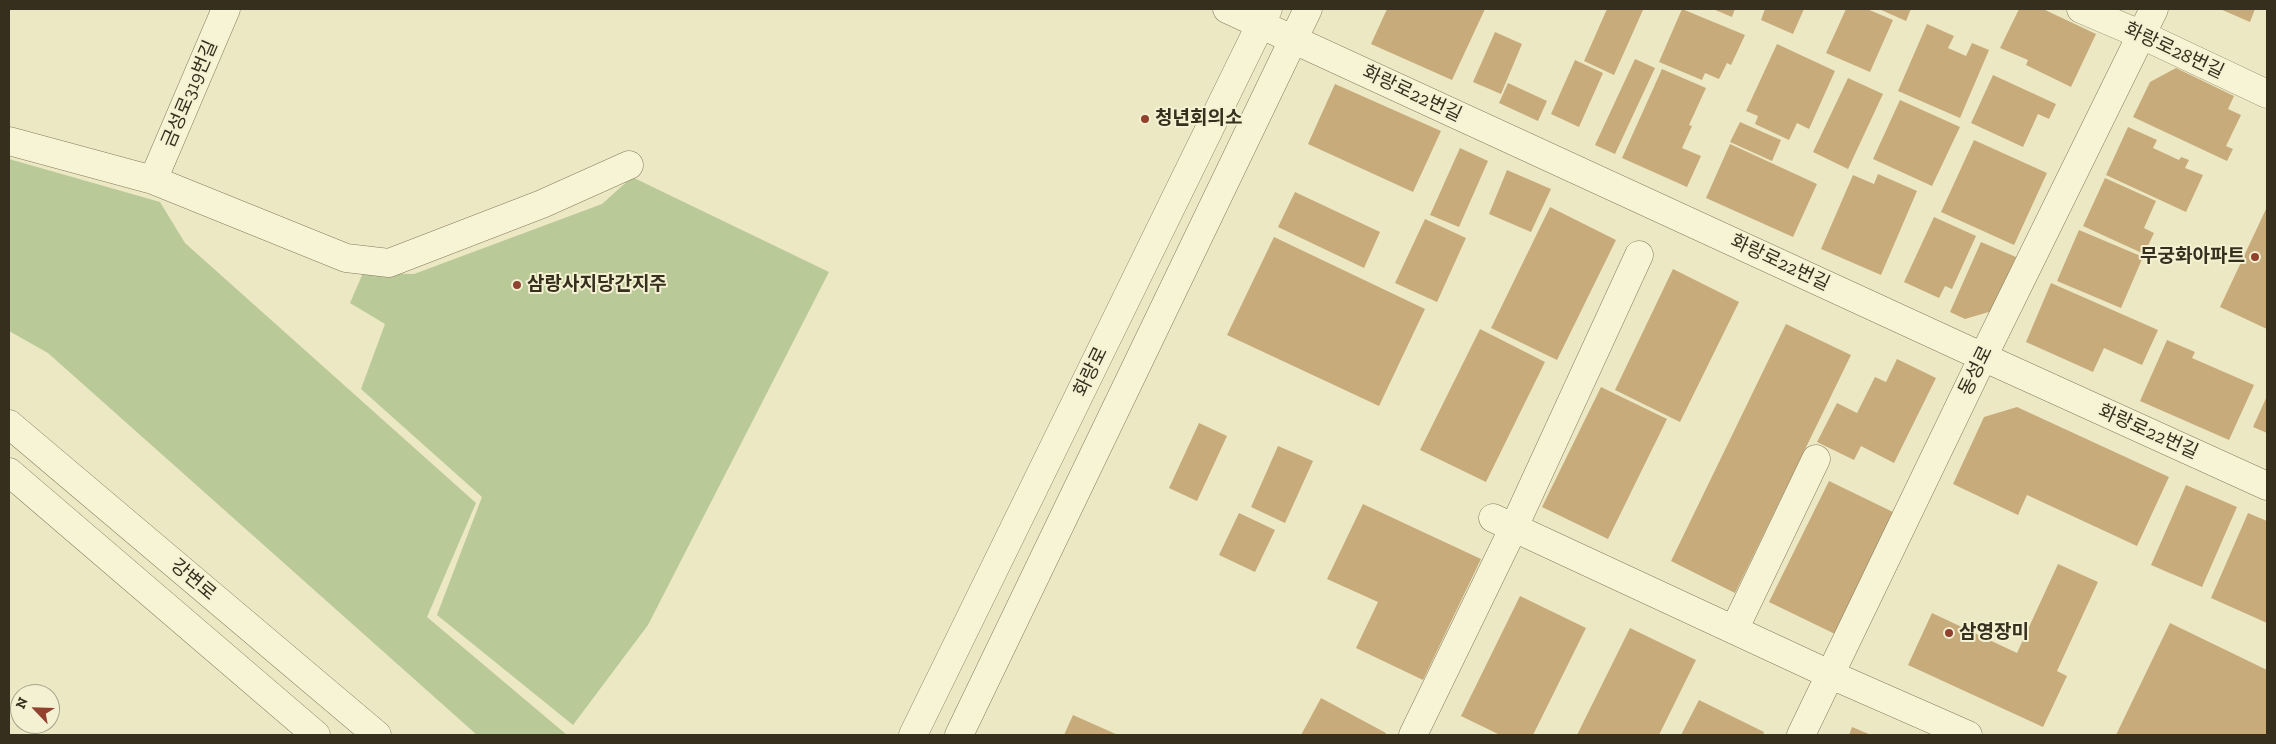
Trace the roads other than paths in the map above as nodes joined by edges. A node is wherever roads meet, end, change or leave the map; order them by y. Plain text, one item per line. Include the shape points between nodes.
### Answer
1 (226, 9) edge
2 (1227, 9) edge
3 (1308, 9) edge
4 (2081, 9) edge
5 (2154, 9) edge
6 (1264, 16) edge
7 (2142, 34) junction
8 (1293, 39) junction
9 (2267, 94) edge
10 (9, 140) edge
11 (629, 165) dead end
12 (153, 180) junction
13 (1639, 255) dead end
14 (1983, 358) junction
15 (9, 424) edge
16 (1816, 459) dead end
17 (9, 472) edge
18 (2267, 486) edge
19 (1503, 522) junction
20 (1734, 630) junction
21 (1829, 674) junction
22 (316, 735) edge
23 (377, 735) edge
24 (913, 735) edge
25 (959, 735) edge
26 (1413, 735) edge
27 (1801, 735) edge
28 (1968, 735) edge

1 - 12 street, 금성로319번길
2 - 6 street, 화랑로22번길
3 - 8 street, 화랑로
4 - 7 street, 화랑로28번길
5 - 7 street, 동성로
6 - 8 street, 화랑로22번길
6 - 24 street, 화랑로
7 - 9 street, 화랑로28번길
7 - 14 street, 동성로
8 - 14 street, 화랑로22번길
8 - 25 street, 화랑로
10 - 12 street
11 - 12 street via 542,204 389,263 346,258
13 - 19 street
14 - 18 street, 화랑로22번길
14 - 21 street, 동성로
15 - 23 street, 강변로
16 - 20 street
17 - 22 street, 강변로
19 - 20 street
19 - 26 street
20 - 21 street
21 - 27 street, 동성로
21 - 28 street

